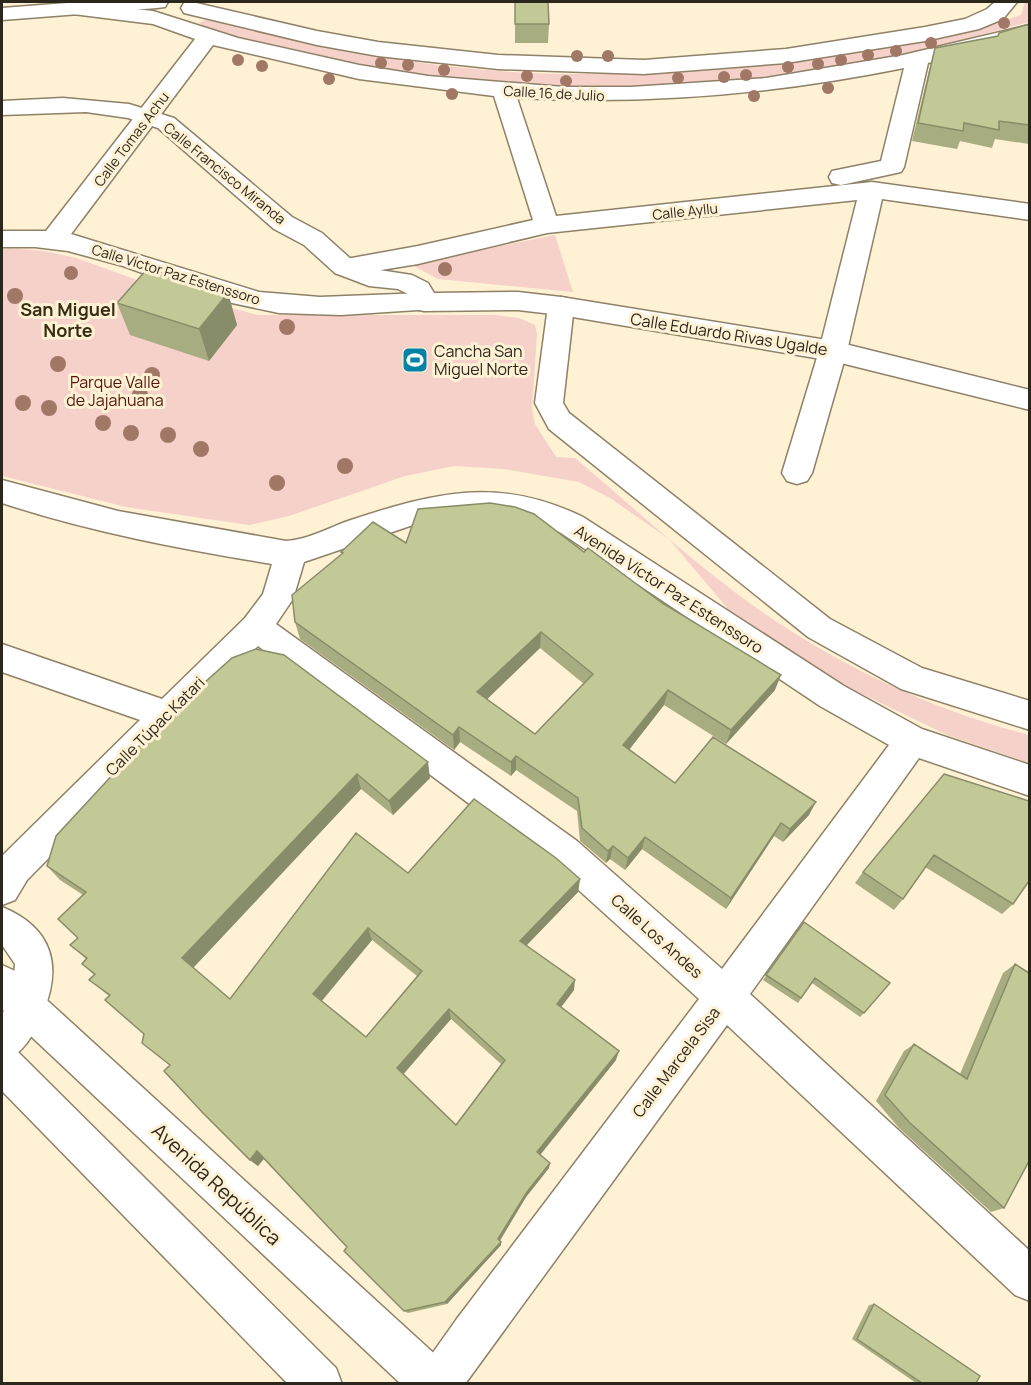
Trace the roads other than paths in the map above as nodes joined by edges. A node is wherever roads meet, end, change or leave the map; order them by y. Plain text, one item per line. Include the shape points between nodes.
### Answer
1 (157, 2) edge
2 (1006, 2) edge
3 (81, 9) junction
4 (189, 11) edge
5 (2, 14) edge
6 (1029, 31) edge
7 (208, 37) junction
8 (997, 42) junction
9 (1029, 48) edge
10 (918, 58) junction
11 (503, 90) junction
12 (2, 108) edge
13 (149, 114) junction
14 (872, 190) junction
15 (740, 205) junction
16 (1029, 212) edge
17 (547, 225) junction
18 (2, 239) edge
19 (53, 240) junction
20 (344, 267) junction
21 (424, 302) junction
22 (561, 306) junction
23 (833, 351) junction
24 (1029, 400) edge
25 (797, 473) dead end
26 (2, 492) edge
27 (291, 553) junction
28 (256, 627) junction
29 (2, 658) edge
30 (166, 715) junction
31 (1029, 716) edge
32 (912, 741) junction
33 (1029, 781) edge
34 (2, 888) edge
35 (2, 925) edge
36 (15, 996) edge
37 (725, 997) junction
38 (2, 1043) edge
39 (2, 1064) edge
40 (1029, 1280) edge
41 (320, 1383) edge
42 (434, 1383) edge
43 (438, 1383) edge

1 - 3 street, Calle 16 de Julio
2 - 4 street, Calle 16 de Julio via 994,14 971,24 925,34 786,56 644,67 498,62 378,49
3 - 4 street, Calle 16 de Julio via 137,14
3 - 5 street, Calle 16 de Julio
4 - 7 street, Calle 16 de Julio
6 - 8 street, Calle 16 de Julio
7 - 11 street, Calle 16 de Julio via 360,72 455,87
7 - 13 street, Calle Tomas Achu
8 - 9 street
8 - 10 street, Calle 16 de Julio
10 - 11 street, Calle 16 de Julio via 841,75 709,92 563,96
10 - 15 street via 892,167 810,183
11 - 17 street
12 - 13 street, Calle Francisco Miranda via 100,107
13 - 19 street, Calle Tomas Achu
13 - 20 street, Calle Francisco Miranda via 166,123 284,223 313,239
14 - 15 street, Calle Ayllu
14 - 16 street, Calle Ayllu
14 - 23 street
15 - 17 street, Calle Ayllu
17 - 20 street, Calle Ayllu via 418,255
18 - 19 street, Calle Víctor Paz Estenssoro
19 - 21 street, Calle Víctor Paz Estenssoro via 93,248 259,301 326,306
20 - 21 street, Calle Francisco Miranda via 369,277 403,281 419,289
21 - 22 street, Calle Eduardo Rivas Ugalde via 518,301
22 - 23 street, Calle Eduardo Rivas Ugalde
22 - 31 street via 549,403 559,421 819,628 912,679
23 - 24 street, Calle Eduardo Rivas Ugalde
23 - 25 street
26 - 27 street via 150,528
27 - 28 street, Calle Túpac Katari via 277,599
27 - 32 street, Avenida Víctor Paz Estenssoro via 442,506 488,501 534,506 588,536 832,696
28 - 30 street, Calle Túpac Katari
28 - 37 street, Calle Los Andes via 564,853
29 - 30 street
30 - 34 street, Calle Túpac Katari via 15,868
32 - 33 street, Avenida Víctor Paz Estenssoro
32 - 37 street, Calle Marcela Sisa
35 - 36 street via 24,942 34,961 34,984
36 - 38 street via 14,1031
36 - 42 street, Avenida República
37 - 40 street, Calle Los Andes
37 - 43 street, Calle Marcela Sisa
39 - 41 street

